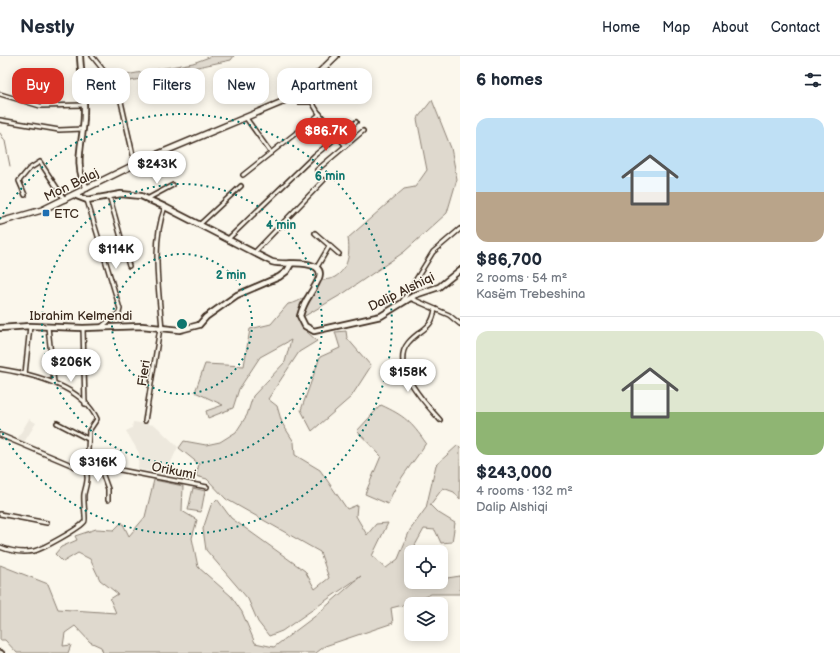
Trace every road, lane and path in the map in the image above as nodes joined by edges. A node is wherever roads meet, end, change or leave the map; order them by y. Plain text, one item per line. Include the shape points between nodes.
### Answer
1 (80, 56) edge
2 (92, 56) edge
3 (336, 56) edge
4 (323, 68) edge
5 (0, 94) edge
6 (277, 103) edge
7 (313, 104) edge
8 (84, 105) junction
9 (320, 114) junction
10 (246, 118) junction
11 (0, 120) edge
12 (356, 122) dead end
13 (83, 129) junction
14 (363, 131) dead end
15 (338, 137) junction
16 (345, 145) junction
17 (270, 153) junction
18 (135, 164) junction
19 (317, 170) dead end
20 (243, 175) dead end
21 (324, 180) dead end
22 (173, 185) dead end
23 (241, 186) dead end
24 (87, 188) junction
25 (25, 195) dead end
26 (74, 195) junction
27 (109, 195) junction
28 (147, 198) junction
29 (65, 200) junction
30 (87, 200) junction
31 (165, 207) junction
32 (0, 222) edge
33 (199, 225) junction
34 (460, 229) edge
35 (314, 233) dead end
36 (228, 239) junction
37 (330, 245) junction
38 (254, 253) junction
39 (339, 254) dead end
40 (291, 264) junction
41 (129, 266) dead end
42 (317, 267) junction
43 (460, 270) edge
44 (410, 298) junction
45 (401, 304) junction
46 (435, 309) junction
47 (460, 324) edge
48 (30, 326) junction
49 (48, 327) junction
50 (101, 327) junction
51 (0, 328) edge
52 (83, 328) junction
53 (161, 328) junction
54 (0, 369) edge
55 (25, 374) junction
56 (54, 383) junction
57 (85, 404) junction
58 (440, 420) dead end
59 (146, 421) dead end
60 (57, 424) dead end
61 (0, 435) edge
62 (88, 439) junction
63 (85, 467) junction
64 (100, 467) junction
65 (207, 487) dead end
66 (108, 500) dead end
67 (0, 514) edge
68 (47, 523) dead end
69 (0, 547) edge

1 - 8 street
2 - 18 street via 120,97
3 - 4 main road, Mon Balaj
5 - 8 street via 40,106
6 - 10 main road, Mon Balaj
7 - 9 street
8 - 13 street
9 - 15 street
9 - 17 street
10 - 17 street
10 - 18 main road, Mon Balaj
11 - 13 street via 60,130
12 - 15 street
13 - 24 street via 79,155 80,169
14 - 16 street
15 - 16 street
15 - 36 street via 311,159
16 - 19 street
17 - 20 street
18 - 24 main road, Mon Balaj
21 - 38 street
22 - 28 street
23 - 33 street
24 - 26 main road, Mon Balaj
25 - 29 street via 19,181 29,169 40,162
26 - 29 main road, Mon Balaj
26 - 30 street
27 - 28 street via 127,194
27 - 30 street
27 - 41 street
28 - 31 street
29 - 32 main road, Mon Balaj via 31,214
30 - 50 street via 120,309 119,313
31 - 33 street
31 - 53 street, Fieri via 158,231
33 - 36 street
34 - 45 street via 433,252
35 - 37 street
36 - 38 street
37 - 39 street
37 - 42 street
38 - 40 street via 272,262
40 - 42 street
40 - 53 street, Ibrahim Kelmendi via 283,275 237,296 206,317 199,325 180,330
42 - 45 street, Dalip Alshiqi via 320,279 300,316 302,323 310,329 318,331 374,318
43 - 44 street, Dalip Alshiqi via 439,287
44 - 45 street, Dalip Alshiqi
44 - 46 street
46 - 47 street via 449,315
46 - 58 street via 430,326 408,344 403,353 408,379
48 - 49 street, Ibrahim Kelmendi
48 - 51 street, Ibrahim Kelmendi
48 - 55 street
49 - 52 street, Ibrahim Kelmendi
49 - 56 street
50 - 52 street, Ibrahim Kelmendi
50 - 53 street, Ibrahim Kelmendi
52 - 57 street
53 - 59 street, Fieri
54 - 55 street
55 - 56 street
56 - 57 street
57 - 62 street via 97,419 90,429
60 - 62 street
61 - 63 street, Orikumi via 62,462
62 - 63 street
63 - 64 street, Orikumi
63 - 69 street via 88,476 83,502 86,518 84,523 39,549 19,551
64 - 65 street, Orikumi
64 - 66 street via 108,489
67 - 68 street

